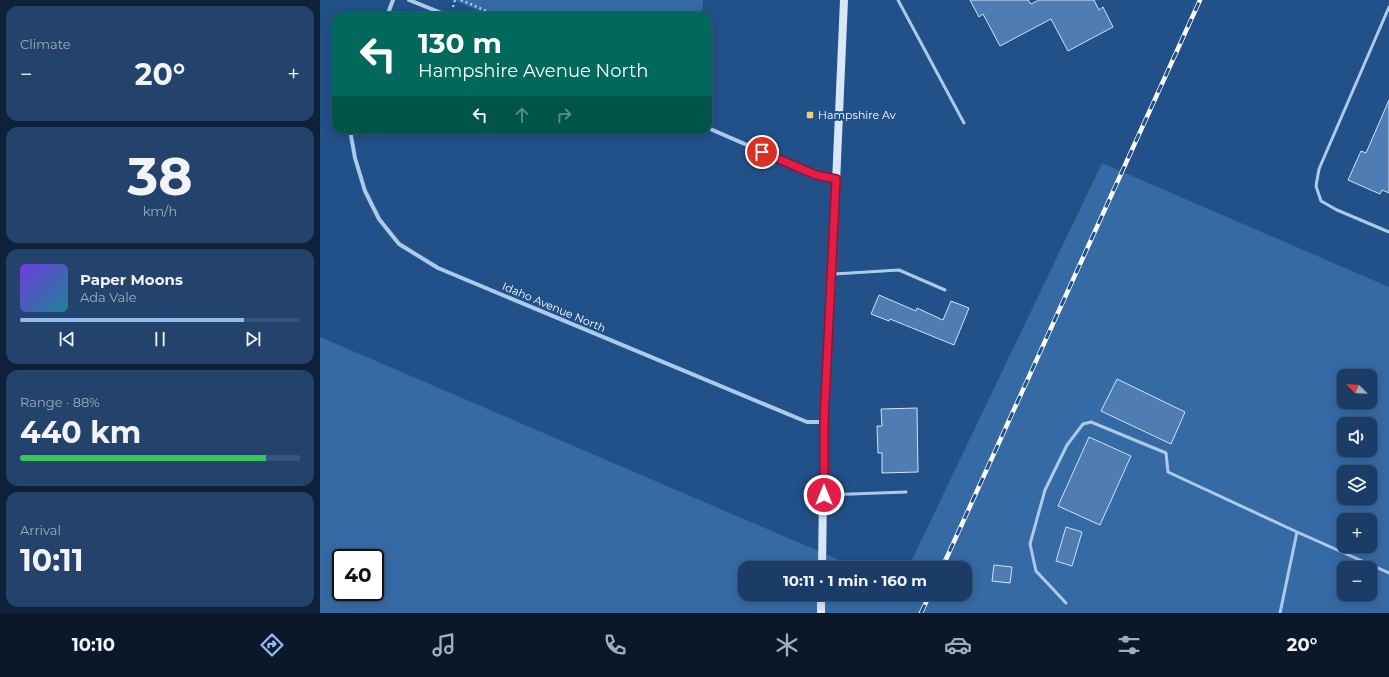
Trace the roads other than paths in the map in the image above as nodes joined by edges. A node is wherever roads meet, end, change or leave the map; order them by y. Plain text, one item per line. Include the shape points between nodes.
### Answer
1 (393, 0) edge
2 (409, 0) edge
3 (844, 0) edge
4 (898, 0) edge
5 (1389, 6) edge
6 (388, 12) edge
7 (439, 12) edge
8 (964, 123) dead end
9 (712, 130) edge
10 (351, 134) edge
11 (836, 179) junction
12 (1389, 232) edge
13 (832, 274) junction
14 (945, 290) dead end
15 (824, 422) junction
16 (906, 492) dead end
17 (824, 495) junction
18 (1297, 532) junction
19 (822, 561) edge
20 (1389, 573) edge
21 (821, 601) edge
22 (1066, 603) dead end
23 (821, 613) edge
24 (1280, 613) edge

1 - 6 street
2 - 7 street
3 - 11 street
4 - 8 lane
5 - 12 lane via 1319,170 1316,186 1321,201
9 - 11 street via 816,175
10 - 15 street, Idaho Avenue North via 365,191 379,219 399,244 438,268 807,422
11 - 13 street
13 - 14 lane via 899,270
13 - 15 street
15 - 17 street
16 - 17 lane
17 - 19 street
18 - 20 lane
18 - 22 lane via 1168,472 1166,453 1091,422 1083,424 1067,445 1045,490 1030,544 1036,571
18 - 24 lane
21 - 23 street

